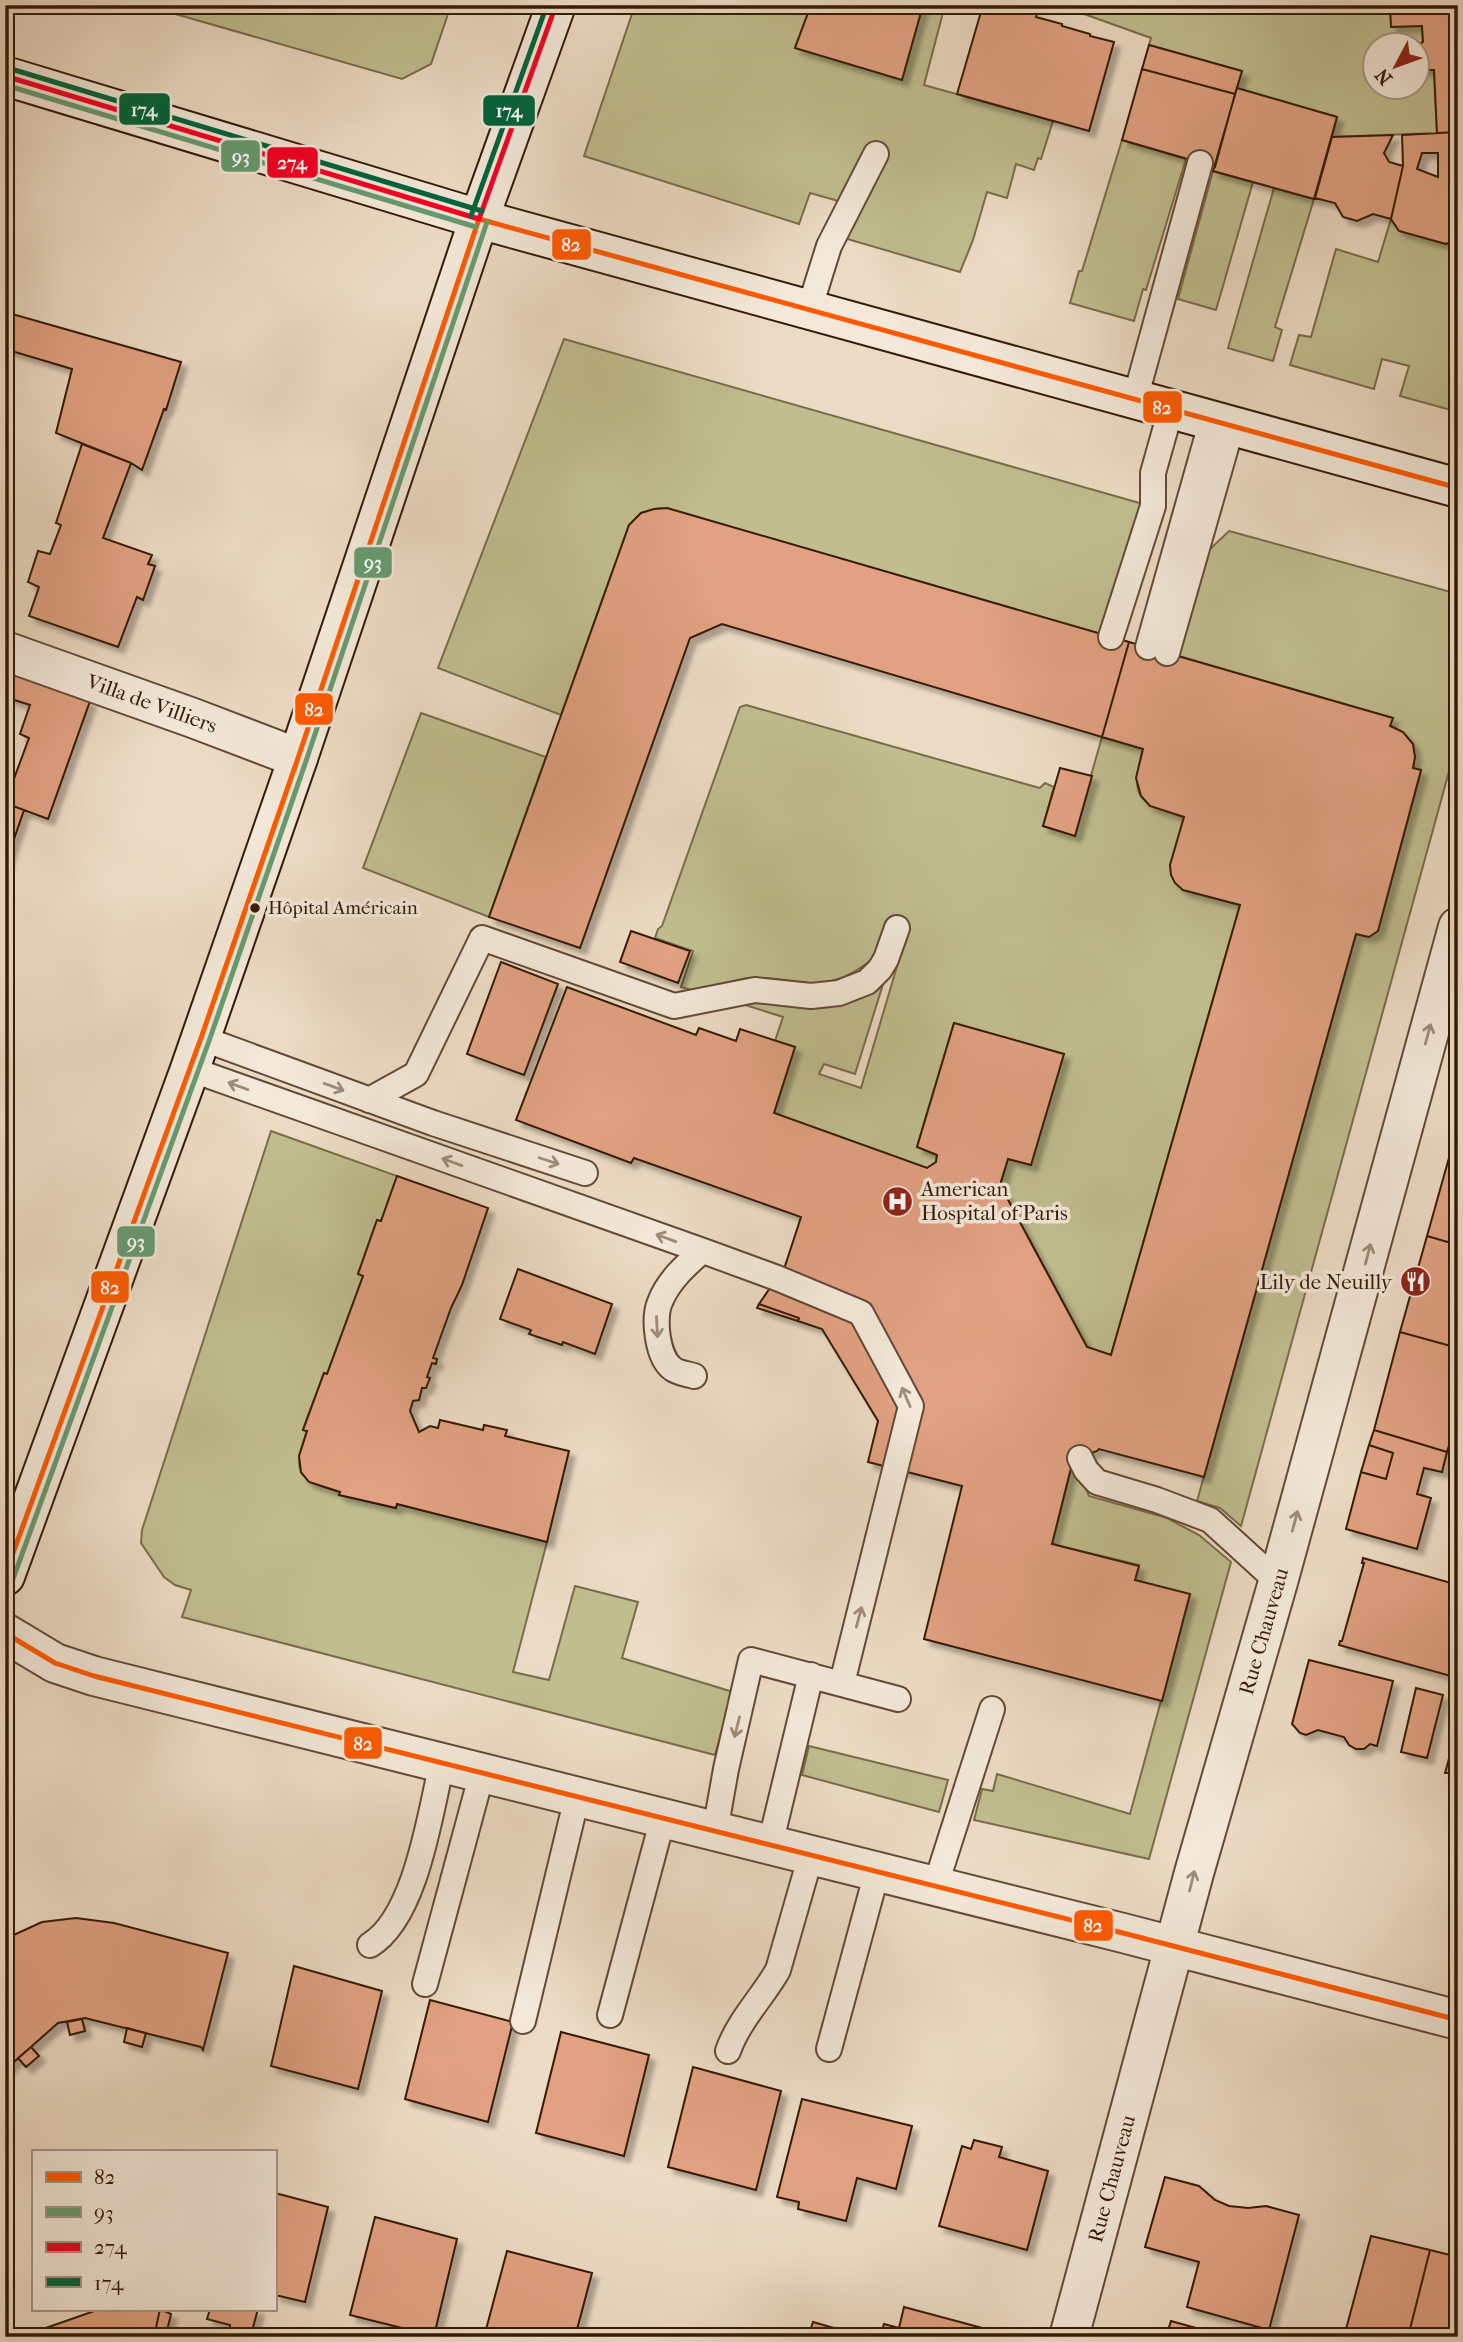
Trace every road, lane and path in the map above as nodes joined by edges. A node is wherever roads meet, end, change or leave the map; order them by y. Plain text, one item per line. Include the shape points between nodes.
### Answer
1 (556, 5) edge
2 (5, 76) edge
3 (876, 154) dead end
4 (1200, 163) dead end
5 (479, 219) junction
6 (809, 310) junction
7 (1135, 399) junction
8 (1171, 409) junction
9 (1222, 423) junction
10 (1458, 488) edge
11 (1111, 637) dead end
12 (1158, 650) dead end
13 (5, 651) edge
14 (298, 758) junction
15 (1458, 927) edge
16 (897, 928) dead end
17 (196, 1054) junction
18 (369, 1100) junction
19 (585, 1173) dead end
20 (702, 1251) junction
21 (694, 1376) dead end
22 (1080, 1458) dead end
23 (5, 1576) edge
24 (1278, 1582) junction
25 (5, 1633) edge
26 (811, 1675) junction
27 (842, 1683) junction
28 (898, 1699) dead end
29 (992, 1709) dead end
30 (442, 1763) junction
31 (482, 1773) junction
32 (577, 1797) junction
33 (663, 1818) junction
34 (715, 1831) junction
35 (770, 1845) junction
36 (811, 1855) junction
37 (877, 1872) junction
38 (935, 1887) junction
39 (370, 1945) dead end
40 (1176, 1947) junction
41 (425, 1984) dead end
42 (610, 2015) dead end
43 (1458, 2020) edge
44 (523, 2021) dead end
45 (829, 2049) dead end
46 (728, 2051) dead end
47 (1069, 2337) edge

1 - 5 street
2 - 5 street
3 - 6 lane via 829,246
4 - 7 lane
5 - 6 street
5 - 14 street
6 - 7 street
7 - 8 street
8 - 9 street
8 - 11 lane via 1153,473 1153,506
9 - 10 street
9 - 12 lane
13 - 14 street, Villa de Villiers
14 - 17 street
24 -> 15 street, Rue Chauveau
16 - 18 lane via 880,969 867,982 839,993 811,996 755,990 674,1006 482,938 416,1074
17 -> 18 lane
20 -> 17 lane
17 - 23 street
18 -> 19 lane
20 -> 21 lane via 668,1287 656,1320 663,1355 673,1369
27 -> 20 lane via 911,1406 861,1313
22 - 24 lane via 1097,1482 1210,1520
40 -> 24 street, Rue Chauveau
25 - 30 street via 55,1663 94,1676
26 - 27 lane
26 -> 34 lane via 751,1660
26 - 35 lane
27 - 28 lane
29 - 38 lane
30 - 31 street
30 - 39 lane via 407,1896 389,1930
31 - 32 street
31 - 41 lane
32 - 33 street
32 - 44 lane
33 - 34 street
33 - 42 lane
34 - 35 street
35 - 36 street
36 - 37 street
36 - 46 lane via 778,1970 741,2022
37 - 38 street
37 - 45 lane
38 - 40 street
40 - 43 street
40 - 47 street, Rue Chauveau

